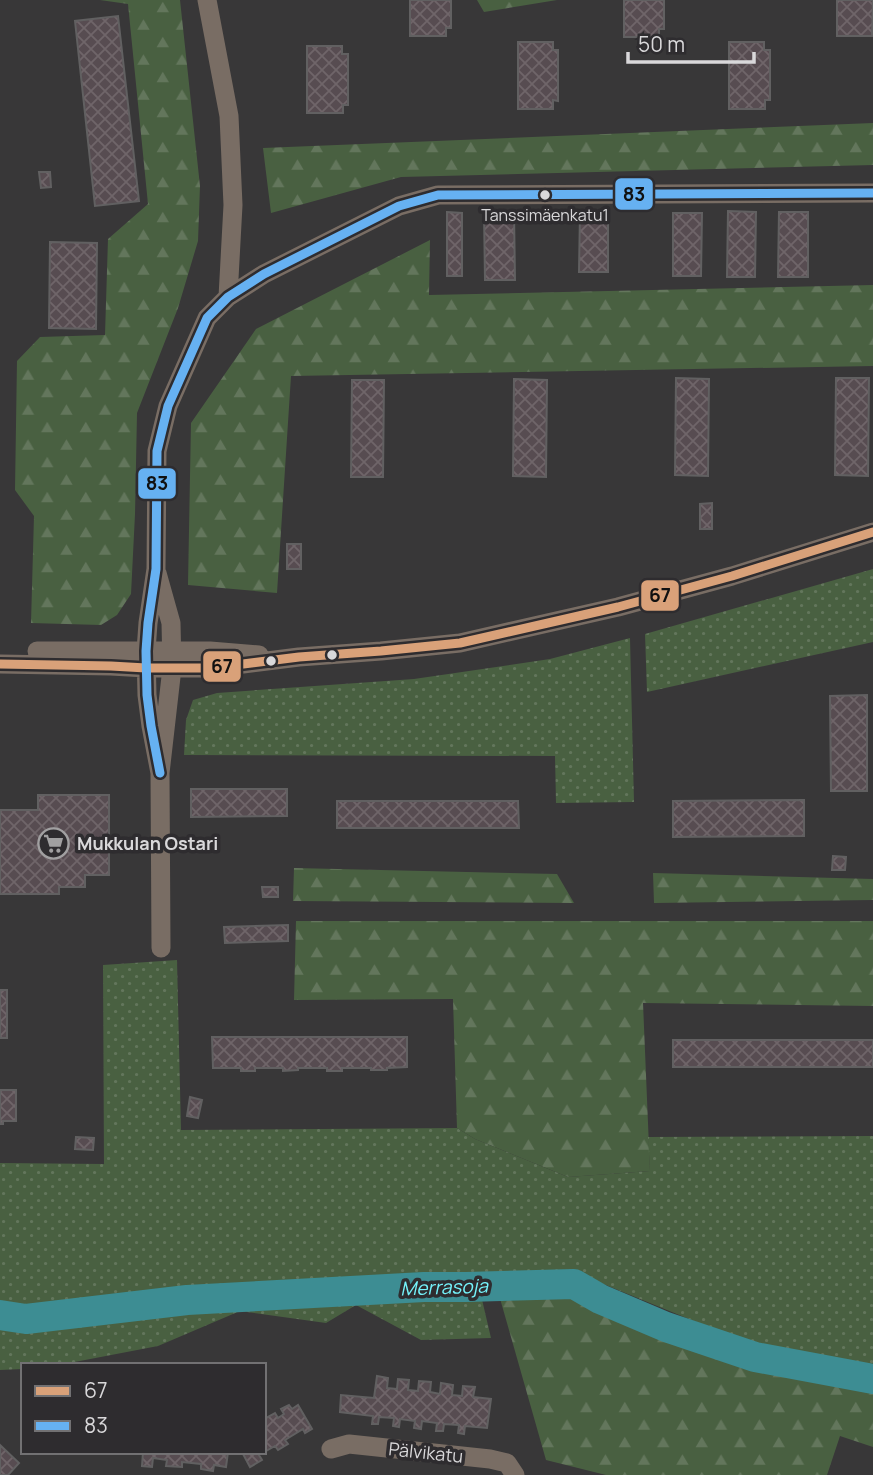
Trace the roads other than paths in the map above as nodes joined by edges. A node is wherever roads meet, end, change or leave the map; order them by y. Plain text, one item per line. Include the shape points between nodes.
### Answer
1 (208, 0) edge
2 (873, 193) edge
3 (228, 297) junction
4 (873, 532) edge
5 (156, 569) junction
6 (0, 651) edge
7 (172, 659) junction
8 (146, 660) junction
9 (0, 664) edge
10 (160, 773) junction
11 (161, 948) dead end
12 (331, 1449) dead end
13 (515, 1475) edge

1 - 3 street via 229,116 233,205
2 - 3 street via 438,195 398,206
3 - 5 street via 207,318 168,406 157,451
4 - 7 street via 618,607 460,643 299,657 210,651
5 - 7 street via 171,623
5 - 8 street
6 - 8 street
7 - 8 street
7 - 10 street
8 - 9 street via 111,666
8 - 10 street
10 - 11 street
12 - 13 street, Pälvikatu via 349,1444 490,1459 507,1463

